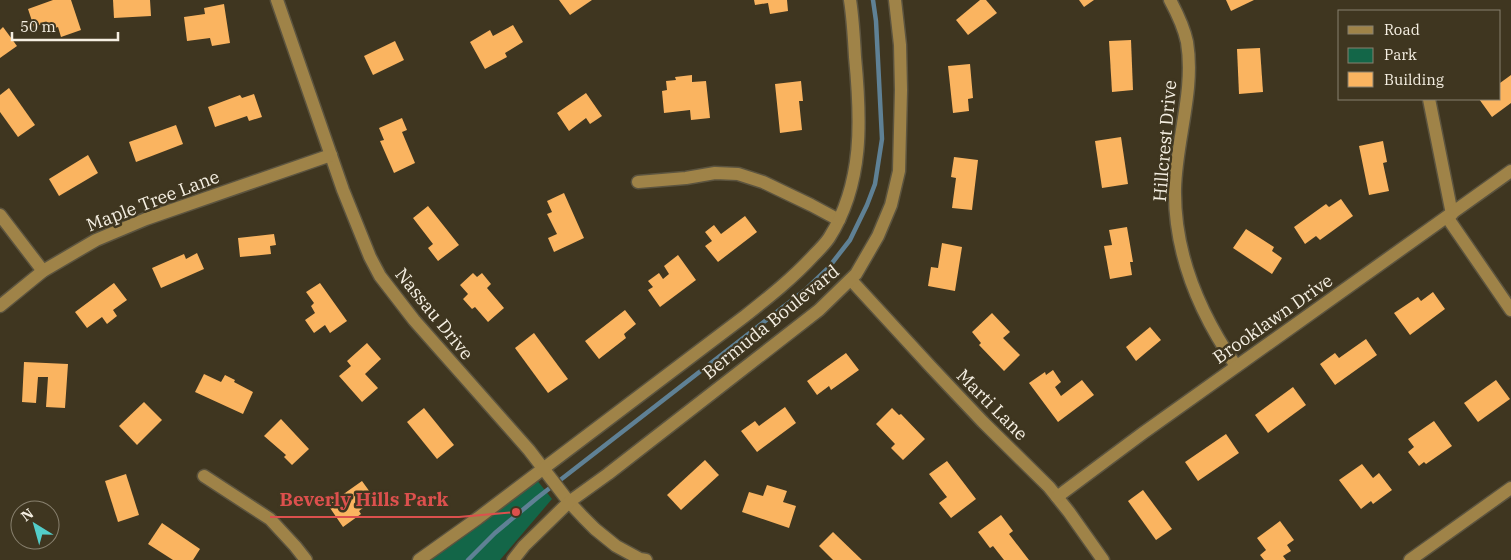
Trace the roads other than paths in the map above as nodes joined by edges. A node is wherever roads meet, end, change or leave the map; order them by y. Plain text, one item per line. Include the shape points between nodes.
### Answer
1 (277, 0) edge
2 (850, 0) edge
3 (895, 0) edge
4 (1170, 0) edge
5 (1429, 100) edge
6 (331, 155) junction
7 (1511, 171) edge
8 (638, 182) dead end
9 (0, 215) edge
10 (1450, 215) junction
11 (839, 220) junction
12 (43, 271) junction
13 (851, 280) junction
14 (0, 306) edge
15 (1511, 310) edge
16 (1236, 366) junction
17 (546, 472) junction
18 (204, 476) dead end
19 (1511, 488) edge
20 (1057, 497) junction
21 (569, 502) junction
22 (306, 560) edge
23 (419, 560) edge
24 (513, 560) edge
25 (646, 560) edge
26 (1103, 560) edge
27 (1410, 560) edge

1 - 6 street, Nassau Drive
2 - 11 street, Bermuda Boulevard via 859,129 857,163 850,194
3 - 13 street, Bermuda Boulevard via 901,90 898,171 891,205 878,236
4 - 16 street, Hillcrest Drive via 1186,41 1189,68 1175,190 1180,244 1198,298
5 - 10 street
6 - 12 street, Maple Tree Lane via 146,219 96,240
6 - 17 street, Nassau Drive via 360,235 385,283
7 - 10 street, Brooklawn Drive
8 - 11 street via 715,173 738,174 763,182
9 - 12 street
10 - 15 street
10 - 16 street, Brooklawn Drive
11 - 17 street, Bermuda Boulevard via 828,240 780,288 638,396
12 - 14 street, Maple Tree Lane
13 - 20 street, Marti Lane
13 - 21 street, Bermuda Boulevard via 819,310
16 - 20 street, Brooklawn Drive
17 - 21 street, Nassau Drive
17 - 23 street, Bermuda Boulevard
18 - 22 street via 270,519
19 - 27 street
20 - 26 street, Marti Lane
21 - 24 street, Bermuda Boulevard
21 - 25 street, Nassau Drive via 616,546

